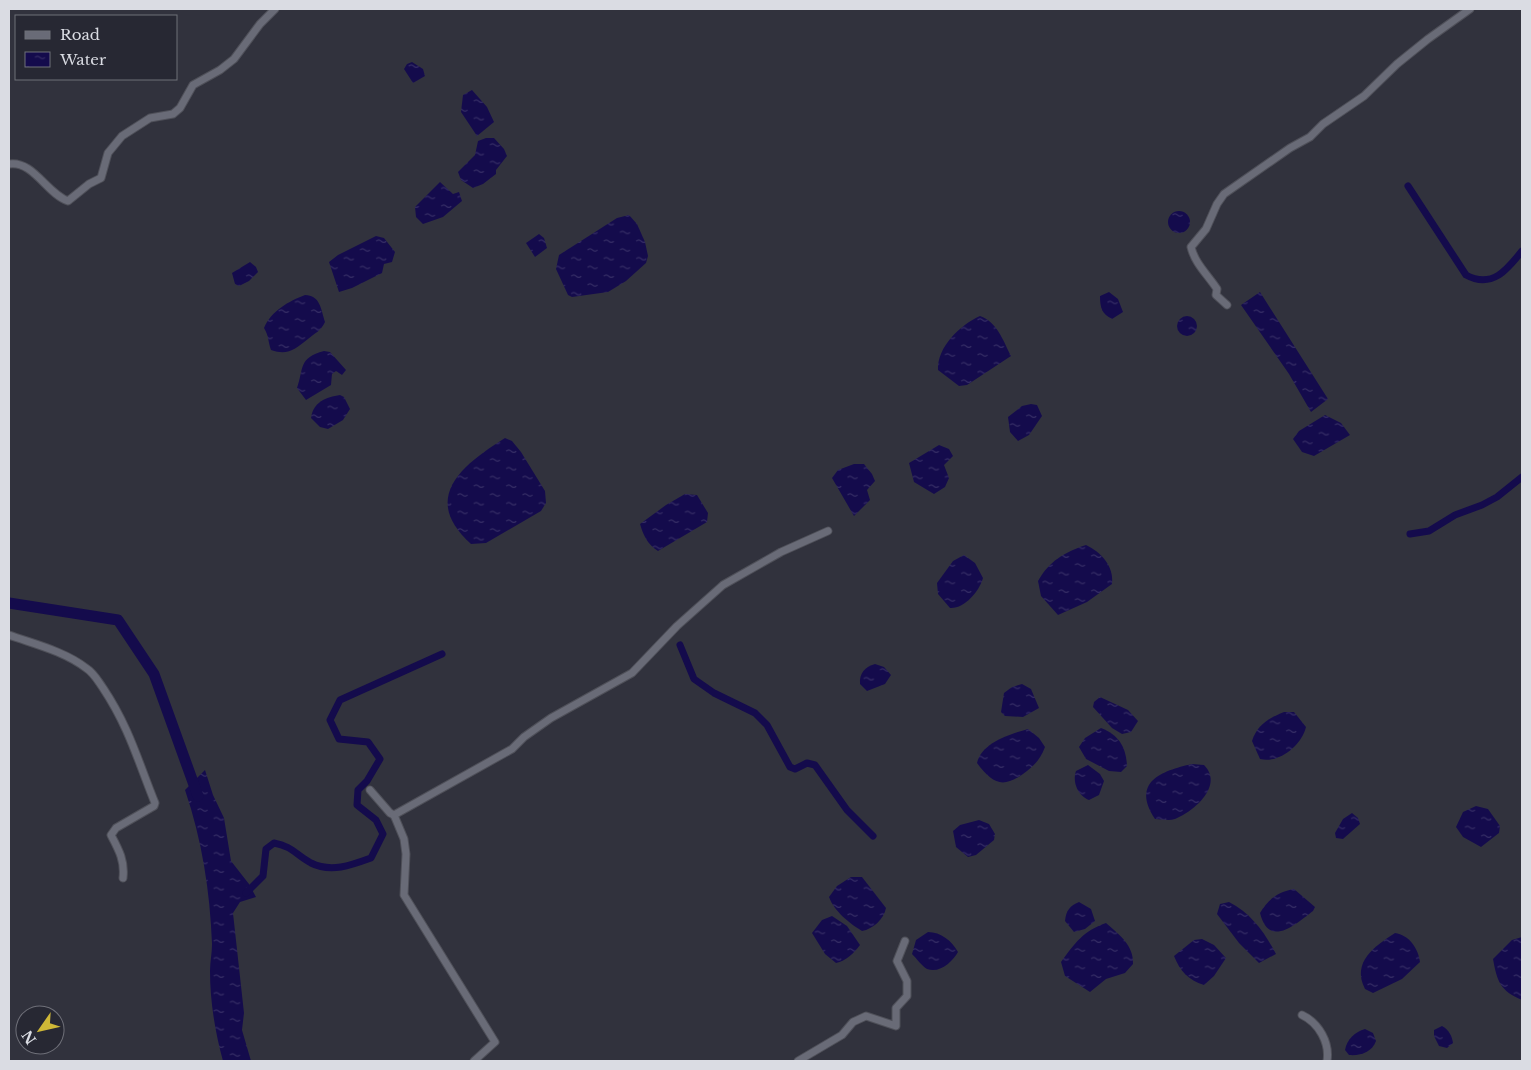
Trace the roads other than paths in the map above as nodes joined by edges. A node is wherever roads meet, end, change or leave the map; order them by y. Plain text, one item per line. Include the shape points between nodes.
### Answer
1 (275, 9) edge
2 (1470, 9) edge
3 (9, 164) edge
4 (1227, 306) dead end
5 (828, 531) dead end
6 (9, 635) edge
7 (370, 790) dead end
8 (394, 815) junction
9 (123, 878) dead end
10 (905, 940) dead end
11 (1302, 1015) dead end
12 (474, 1061) edge
13 (798, 1061) edge
14 (1327, 1061) edge

1 - 3 street via 234,59 193,85 173,114 150,118 122,136 108,153 101,178 68,202 59,198 28,169 16,163
2 - 4 street via 1428,39 1364,96 1310,137 1224,194 1206,230 1190,247 1194,260 1208,274 1218,289 1216,294
5 - 8 street via 723,584 632,673 551,718 512,749
6 - 9 street via 85,666 111,699 131,737 155,803 116,828 111,835 121,851
7 - 8 street
8 - 12 street via 406,854 404,895 495,1042
10 - 13 street via 897,961 908,981 907,996 896,1008 896,1026 866,1016 853,1022 842,1035
11 - 14 street via 1311,1019 1325,1040

